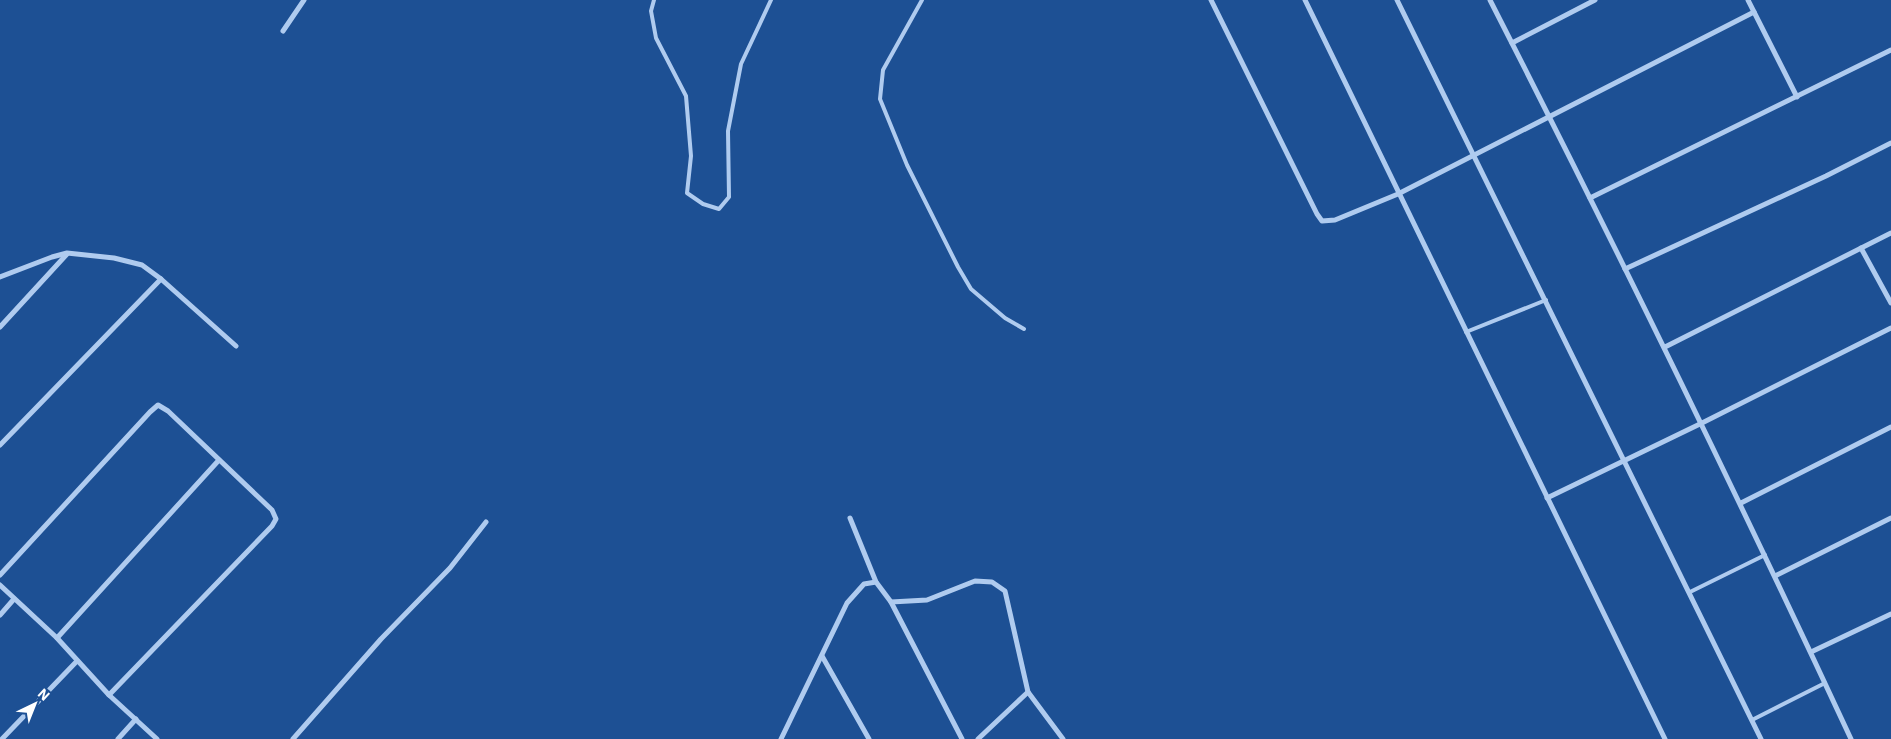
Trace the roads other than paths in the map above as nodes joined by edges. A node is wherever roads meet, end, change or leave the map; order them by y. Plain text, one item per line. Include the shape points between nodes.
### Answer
1 (304, 0) edge
2 (654, 0) edge
3 (771, 0) edge
4 (922, 0) edge
5 (1211, 0) edge
6 (1305, 0) edge
7 (1397, 0) edge
8 (1490, 0) edge
9 (1595, 0) edge
10 (1748, 0) edge
11 (1754, 12) junction
12 (283, 31) dead end
13 (1512, 44) junction
14 (1891, 50) edge
15 (1797, 97) junction
16 (1550, 116) junction
17 (1891, 143) edge
18 (1472, 155) junction
19 (1398, 194) junction
20 (1590, 198) junction
21 (1891, 233) edge
22 (1861, 248) junction
23 (68, 253) junction
24 (1625, 269) junction
25 (0, 277) edge
26 (161, 279) junction
27 (1546, 300) junction
28 (1891, 303) edge
29 (0, 327) edge
30 (1891, 328) edge
31 (1024, 329) dead end
32 (1466, 332) junction
33 (236, 346) dead end
34 (1665, 347) junction
35 (1702, 423) junction
36 (1891, 427) edge
37 (0, 446) edge
38 (219, 460) junction
39 (1624, 461) junction
40 (1548, 498) junction
41 (1741, 503) junction
42 (850, 518) dead end
43 (1891, 518) edge
44 (486, 522) dead end
45 (1765, 555) junction
46 (0, 575) edge
47 (1775, 576) junction
48 (876, 582) junction
49 (0, 585) edge
50 (1690, 592) junction
51 (14, 599) junction
52 (891, 602) junction
53 (1891, 614) edge
54 (0, 615) edge
55 (57, 638) junction
56 (1811, 652) junction
57 (822, 656) junction
58 (77, 661) junction
59 (1825, 683) junction
60 (1028, 692) junction
61 (109, 695) junction
62 (136, 719) junction
63 (1752, 720) junction
64 (2, 739) edge
65 (118, 739) edge
66 (157, 739) edge
67 (294, 739) edge
68 (781, 739) edge
69 (868, 739) edge
70 (962, 739) edge
71 (978, 739) edge
72 (1064, 739) edge
73 (1666, 739) edge
74 (1761, 739) edge
75 (1851, 739) edge

1 - 12 street
2 - 3 lane via 651,11 656,38 686,96 691,156 687,193 703,204 719,209 729,197 728,131 741,64
4 - 31 lane via 883,70 880,99 907,165 958,267 972,289 1005,318
5 - 19 street via 1322,221 1335,220
6 - 19 street
7 - 18 street
8 - 13 street
9 - 13 street
10 - 11 street
11 - 15 street
11 - 16 street
13 - 16 street
14 - 15 street
15 - 20 street
16 - 18 street
16 - 20 street
17 - 24 street
18 - 19 street
18 - 27 street
19 - 32 street
20 - 24 street
21 - 22 street
22 - 28 street
22 - 34 street
23 - 25 street
23 - 26 street via 142,265
23 - 29 street
24 - 34 street
26 - 33 street
26 - 37 street
27 - 32 lane
27 - 39 street
30 - 35 street
32 - 40 street
34 - 35 street
35 - 39 street
35 - 41 street
36 - 41 street
38 - 46 street via 168,411 158,406
38 - 55 street
38 - 61 street via 272,510 276,519
39 - 40 street
39 - 50 street
40 - 73 street
41 - 45 street
42 - 48 street
43 - 47 street
44 - 67 street via 450,568 381,639
45 - 47 street
45 - 50 lane
47 - 56 street
48 - 52 street
48 - 57 street via 864,584 847,602
49 - 51 street
50 - 63 street
51 - 54 street
51 - 55 street
52 - 60 street via 928,600 975,581 992,582 1005,590
52 - 70 street
53 - 56 street
55 - 58 street
56 - 59 street
57 - 68 street
57 - 69 street
58 - 61 street
58 - 64 street
59 - 63 lane
59 - 75 street
60 - 71 street
60 - 72 street
61 - 62 street
62 - 65 street
62 - 66 street
63 - 74 street

